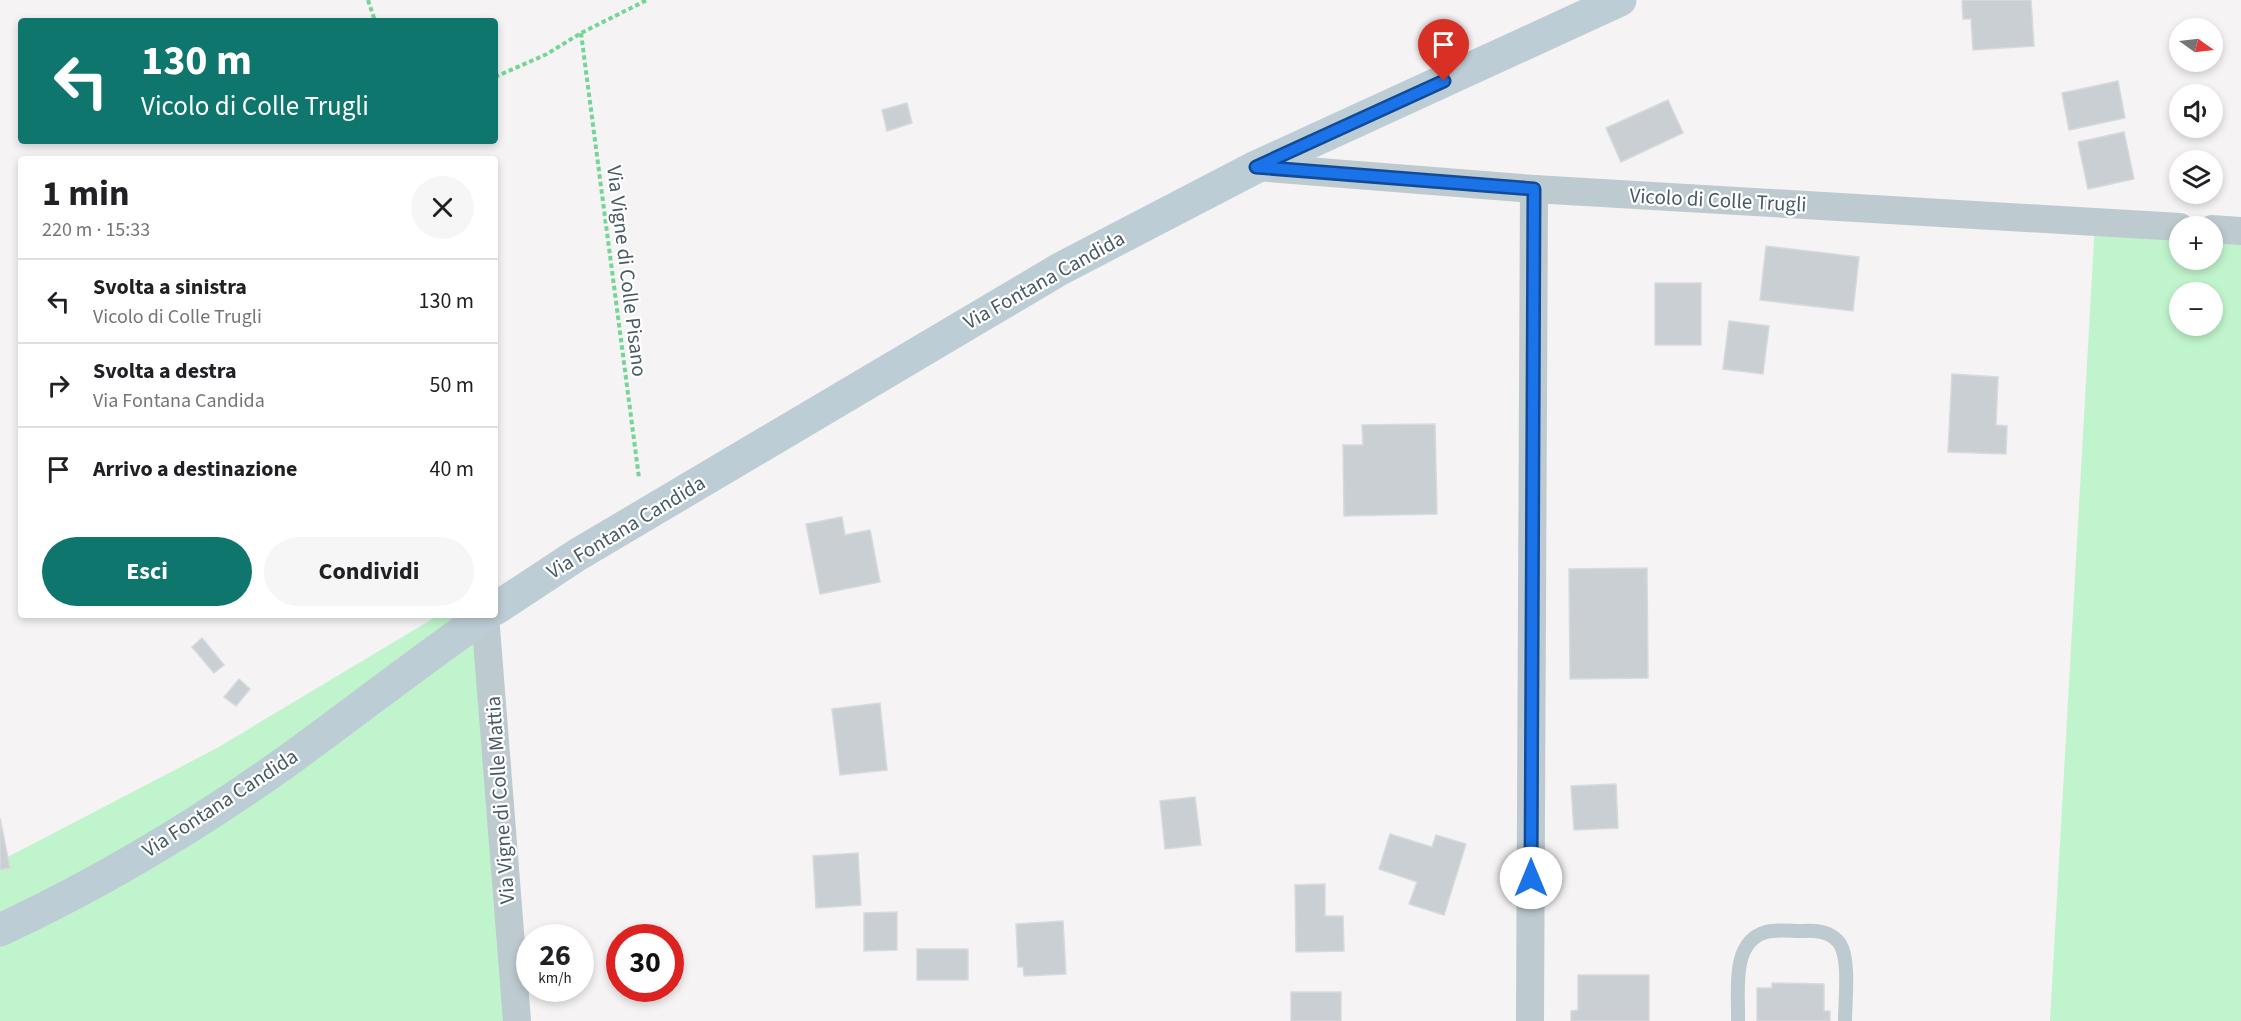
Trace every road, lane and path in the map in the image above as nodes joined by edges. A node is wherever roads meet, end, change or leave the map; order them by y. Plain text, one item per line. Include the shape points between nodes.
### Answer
1 (368, 0) edge
2 (647, 0) edge
3 (1620, 0) edge
4 (1589, 7) edge
5 (374, 18) edge
6 (581, 33) junction
7 (498, 76) edge
8 (1256, 167) junction
9 (1534, 189) junction
10 (2169, 226) edge
11 (2223, 230) edge
12 (2241, 231) edge
13 (652, 511) junction
14 (498, 607) edge
15 (481, 618) edge
16 (485, 618) edge
17 (0, 930) edge
18 (517, 1021) edge
19 (1530, 1021) edge
20 (1738, 1021) edge
21 (1845, 1021) edge

1 - 5 path
2 - 6 path
3 - 4 main road, Via Fontana Candida
4 - 8 main road, Via Fontana Candida
6 - 7 path via 547,54
6 - 13 path, Via Vigne di Colle Pisano via 640,484
8 - 9 street, Vicolo di Colle Trugli
8 - 13 main road, Via Fontana Candida via 1035,283
9 - 10 street, Vicolo di Colle Trugli
9 - 19 street
11 - 12 street
13 - 14 main road, Via Fontana Candida
15 - 17 main road, Via Fontana Candida via 219,807 96,881
16 - 18 street, Via Vigne di Colle Mattia
20 - 21 lane via 1739,968 1746,946 1767,932 1813,930 1835,938 1841,945

